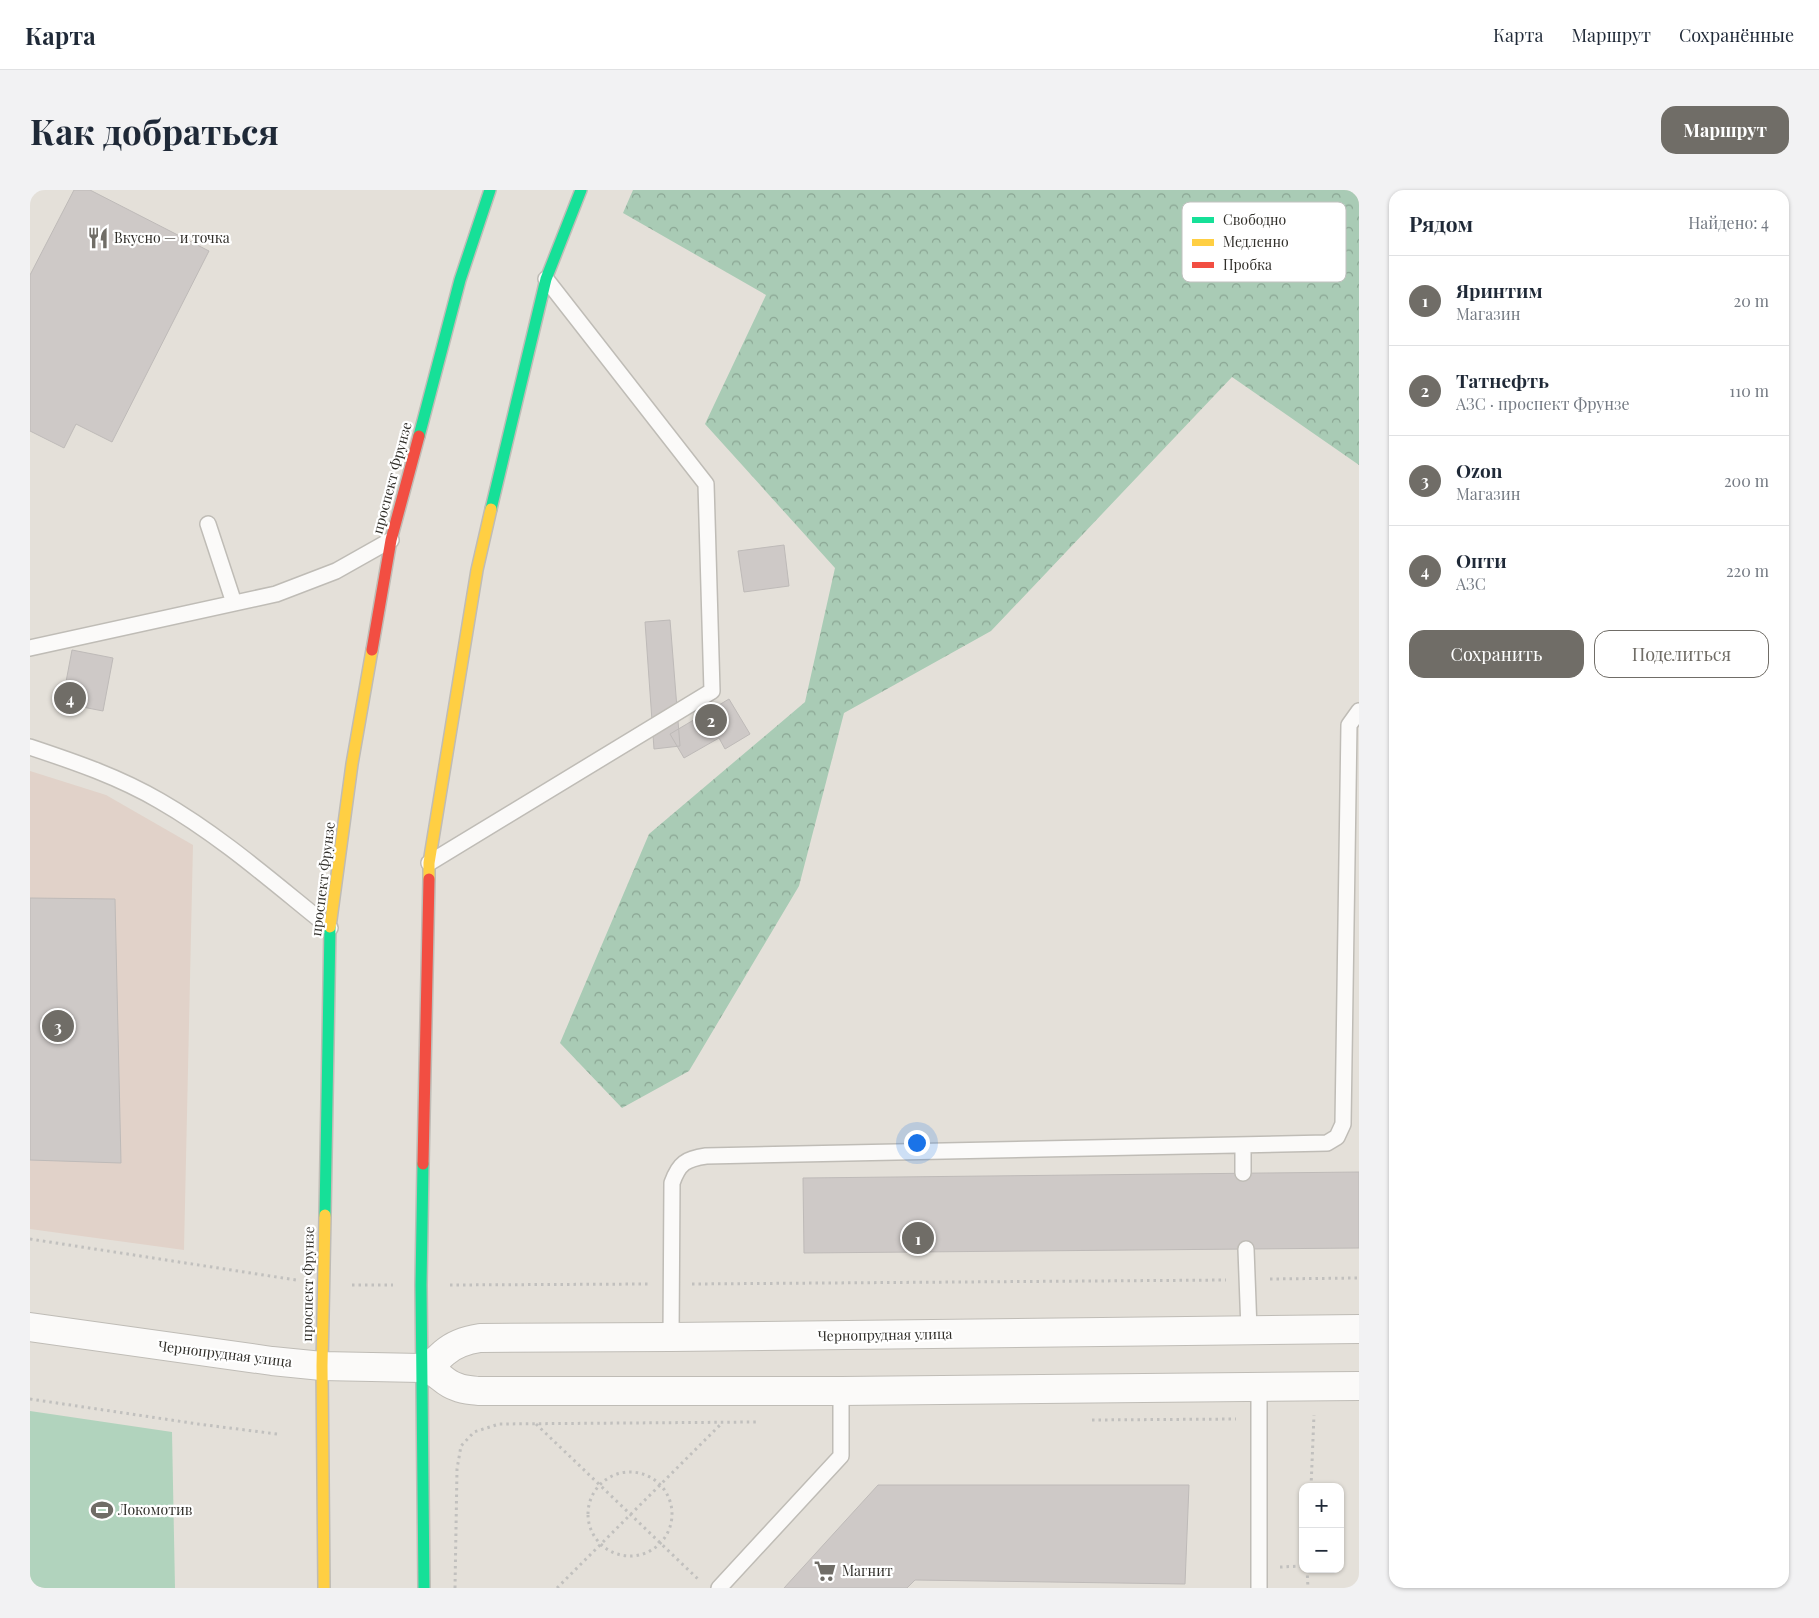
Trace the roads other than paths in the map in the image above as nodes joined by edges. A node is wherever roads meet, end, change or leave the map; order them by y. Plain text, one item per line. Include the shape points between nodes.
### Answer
1 (490, 190) edge
2 (581, 190) edge
3 (546, 279) junction
4 (208, 524) dead end
5 (391, 540) junction
6 (234, 603) junction
7 (30, 648) edge
8 (1359, 711) edge
9 (30, 746) edge
10 (429, 863) junction
11 (330, 928) junction
12 (1242, 1145) junction
13 (1243, 1173) dead end
14 (1246, 1249) dead end
15 (30, 1327) edge
16 (1359, 1329) edge
17 (1249, 1330) junction
18 (671, 1337) junction
19 (322, 1366) junction
20 (421, 1368) junction
21 (1359, 1386) edge
22 (1260, 1388) junction
23 (841, 1391) junction
24 (324, 1588) edge
25 (424, 1588) edge
26 (719, 1588) edge
27 (1259, 1588) edge

1 - 5 main road, проспект Фрунзе via 460,280
2 - 3 main road
3 - 10 main road via 478,570
3 - 10 lane via 706,484 712,691
4 - 6 lane
5 - 6 lane via 336,570 276,594
5 - 11 main road, проспект Фрунзе via 352,764
6 - 7 lane
8 - 12 lane via 1349,725 1343,1124 1337,1137 1327,1143
9 - 11 lane via 105,773 160,800 219,840
10 - 20 main road
11 - 19 main road, проспект Фрунзе
12 - 13 lane
12 - 18 lane via 694,1158 679,1168 672,1183
14 - 17 lane
15 - 19 street, Чернопрудная улица via 241,1358
16 - 17 street, Чернопрудная улица
17 - 18 street, Чернопрудная улица
18 - 20 street, Чернопрудная улица via 480,1338 464,1341 444,1353 435,1363
19 - 20 street, Чернопрудная улица
19 - 24 main road, проспект Фрунзе
20 - 23 street, Чернопрудная улица via 435,1372 457,1388 478,1391
20 - 25 main road
21 - 22 street, Чернопрудная улица
22 - 23 street, Чернопрудная улица
22 - 27 lane
23 - 26 lane via 842,1456

